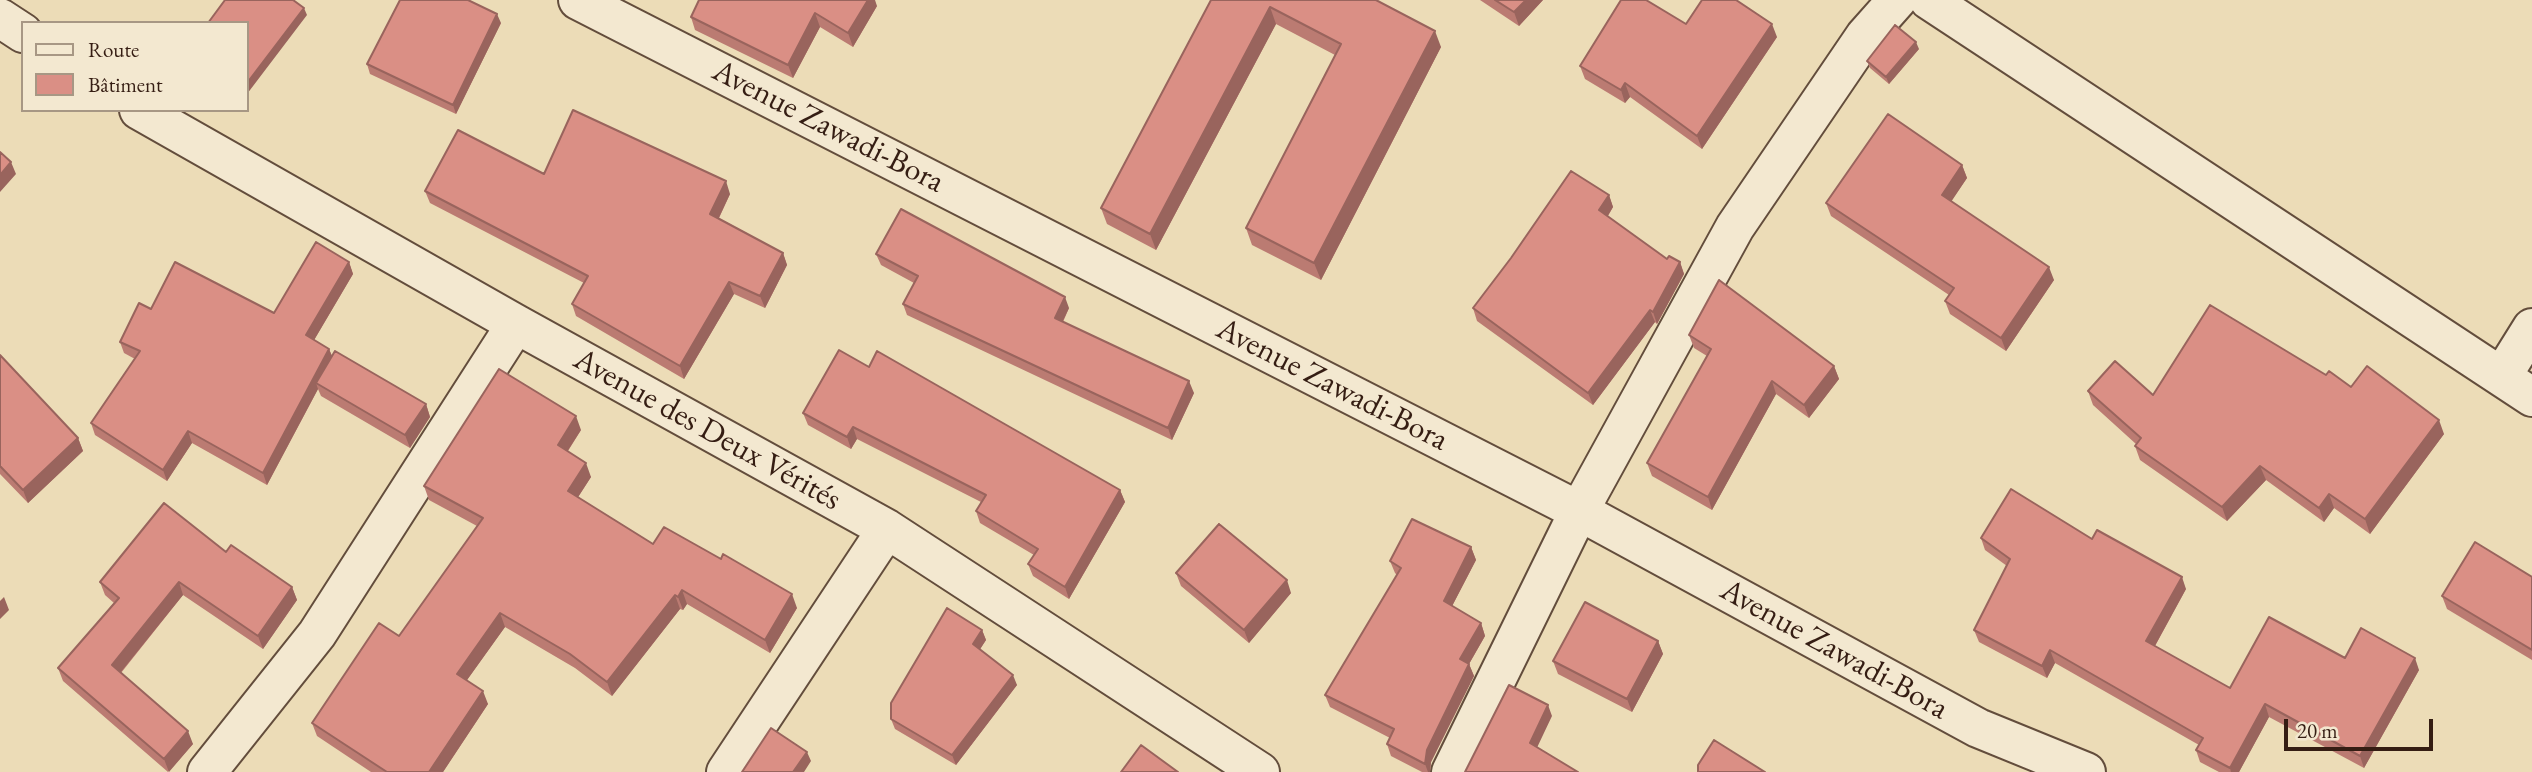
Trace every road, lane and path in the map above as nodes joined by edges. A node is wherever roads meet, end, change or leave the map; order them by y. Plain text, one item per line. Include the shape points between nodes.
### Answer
1 (578, 0) edge
2 (1898, 0) edge
3 (1929, 0) edge
4 (0, 18) edge
5 (21, 32) edge
6 (143, 112) edge
7 (516, 324) junction
8 (2532, 328) edge
9 (2517, 387) edge
10 (1579, 511) junction
11 (887, 529) junction
12 (207, 772) edge
13 (726, 772) edge
14 (1260, 772) edge
15 (1451, 772) edge
16 (2086, 772) edge

1 - 10 street, Avenue Zawadi-Bora
2 - 10 street via 1865,36 1735,227
3 - 9 street
4 - 5 street
6 - 7 street, Avenue des Deux Vérités
7 - 11 street, Avenue des Deux Vérités
7 - 12 street via 317,634
8 - 9 street
10 - 15 street
10 - 16 street, Avenue Zawadi-Bora via 1978,728
11 - 13 street
11 - 14 street, Avenue des Deux Vérités

